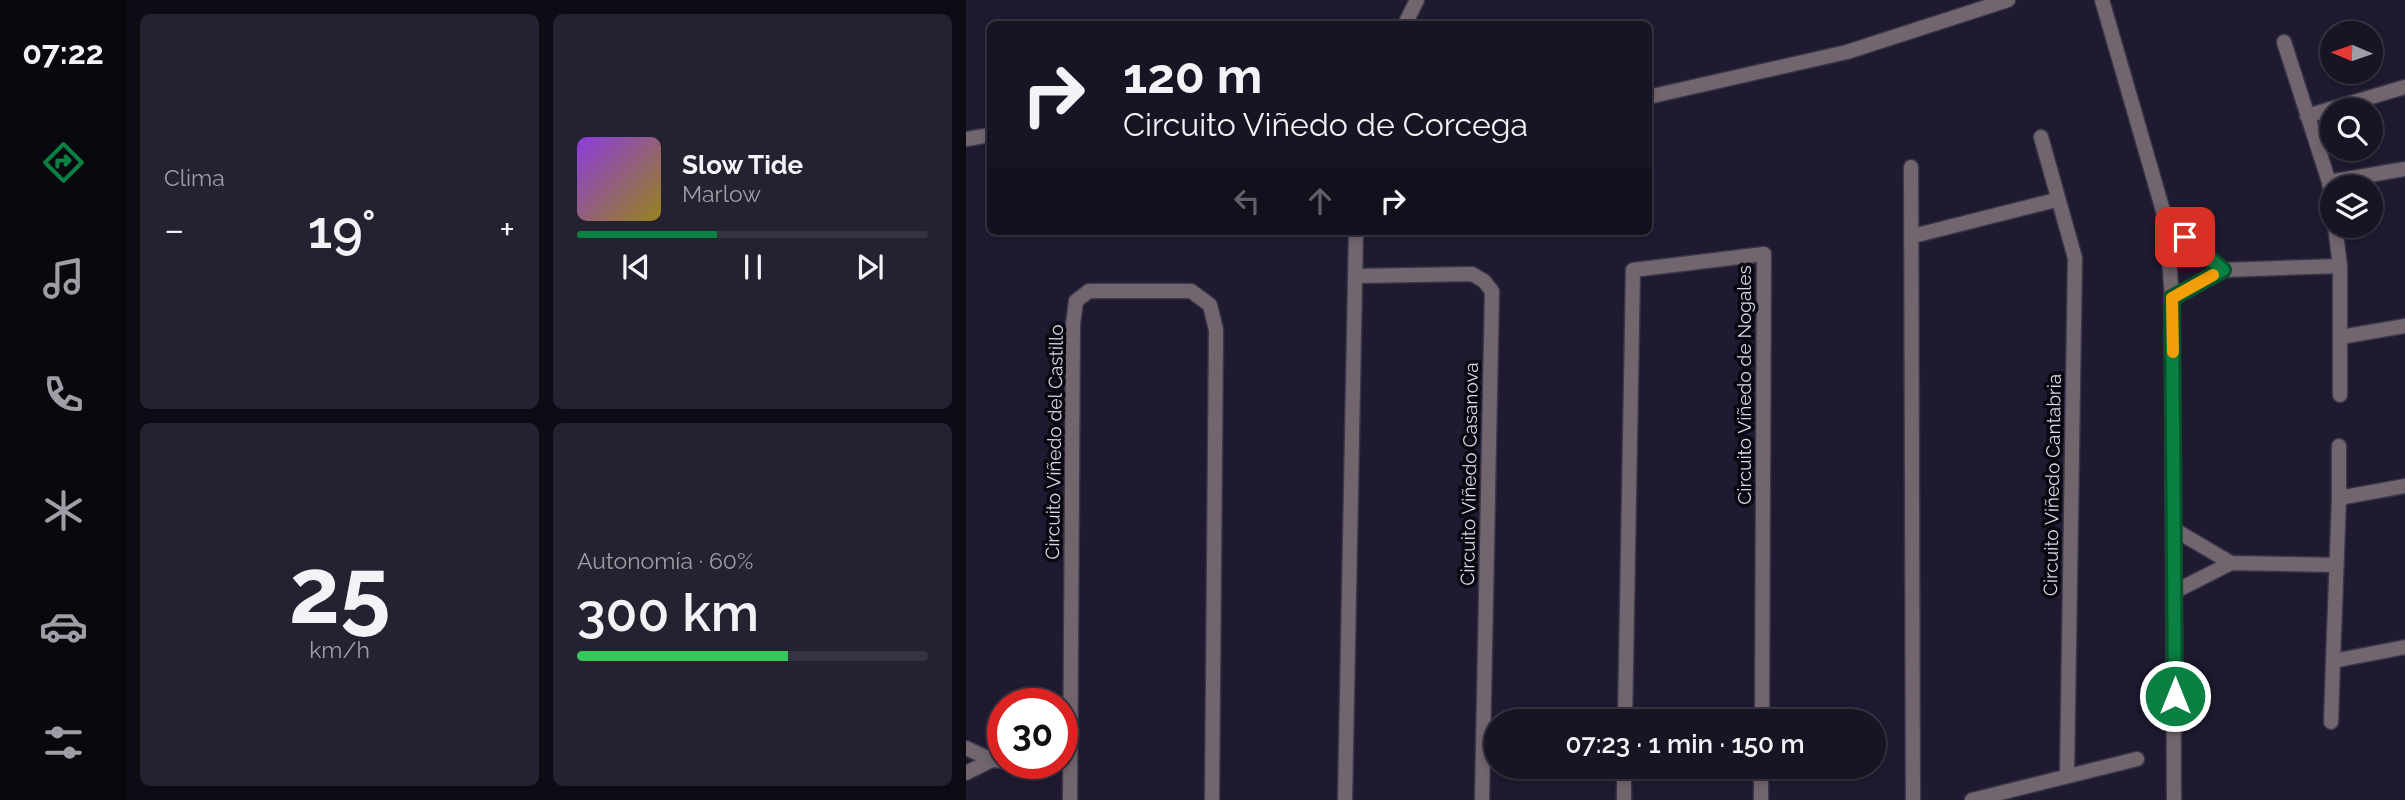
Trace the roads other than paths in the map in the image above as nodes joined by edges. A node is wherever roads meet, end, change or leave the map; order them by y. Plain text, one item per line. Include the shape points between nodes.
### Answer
1 (1417, 0) edge
2 (2008, 0) edge
3 (2102, 0) edge
4 (1406, 21) edge
5 (2284, 42) dead end
6 (2405, 87) edge
7 (1652, 96) edge
8 (2307, 116) junction
9 (987, 136) edge
10 (2041, 137) dead end
11 (966, 139) edge
12 (1911, 167) dead end
13 (2405, 169) edge
14 (2327, 175) edge
15 (2370, 175) edge
16 (2056, 200) junction
17 (2166, 221) junction
18 (1356, 235) edge
19 (1913, 236) junction
20 (2336, 238) edge
21 (2340, 266) junction
22 (2223, 270) junction
23 (1356, 276) junction
24 (2172, 298) junction
25 (2405, 326) edge
26 (2341, 337) junction
27 (2340, 395) dead end
28 (2339, 446) dead end
29 (2405, 486) edge
30 (2339, 498) junction
31 (2175, 530) junction
32 (2231, 563) junction
33 (2337, 565) junction
34 (2176, 591) junction
35 (2405, 647) edge
36 (2333, 661) junction
37 (1067, 688) edge
38 (1625, 709) edge
39 (1762, 709) edge
40 (2331, 722) dead end
41 (966, 748) edge
42 (987, 757) edge
43 (2137, 759) dead end
44 (987, 765) edge
45 (966, 773) edge
46 (2067, 774) junction
47 (1068, 779) edge
48 (1625, 779) edge
49 (1761, 779) edge
50 (1070, 800) edge
51 (1212, 800) edge
52 (1345, 800) edge
53 (1482, 800) edge
54 (1624, 800) edge
55 (1761, 800) edge
56 (1913, 800) edge
57 (1972, 800) edge
58 (2174, 800) edge

1 - 4 street
2 - 7 street via 1847,52
3 - 17 street
5 - 8 street
6 - 8 street
8 - 14 street
9 - 11 street
10 - 16 street, Circuito Viñedo Cantabria
12 - 19 street
13 - 15 street
16 - 19 street
16 - 46 street, Circuito Viñedo Cantabria via 2075,258
17 - 22 street
17 - 24 street
18 - 23 street
19 - 56 street
20 - 21 street
21 - 22 street
21 - 26 street
22 - 24 street
23 - 52 street
23 - 53 street, Circuito Viñedo Casanova via 1472,274 1492,291
24 - 31 street
25 - 26 street
26 - 27 street
28 - 30 street
29 - 30 street
30 - 33 street
31 - 32 street
31 - 34 street
32 - 33 street
32 - 34 street
33 - 36 street
34 - 58 street
35 - 36 street
36 - 40 street
37 - 51 street, Circuito Viñedo del Castillo via 1076,301 1089,291 1191,291 1210,305 1216,330
38 - 39 street, Circuito Viñedo de Nogales via 1633,270 1764,254
41 - 42 street
43 - 46 street
44 - 45 street
46 - 57 street
47 - 50 street, Circuito Viñedo del Castillo
48 - 54 street
49 - 55 street

